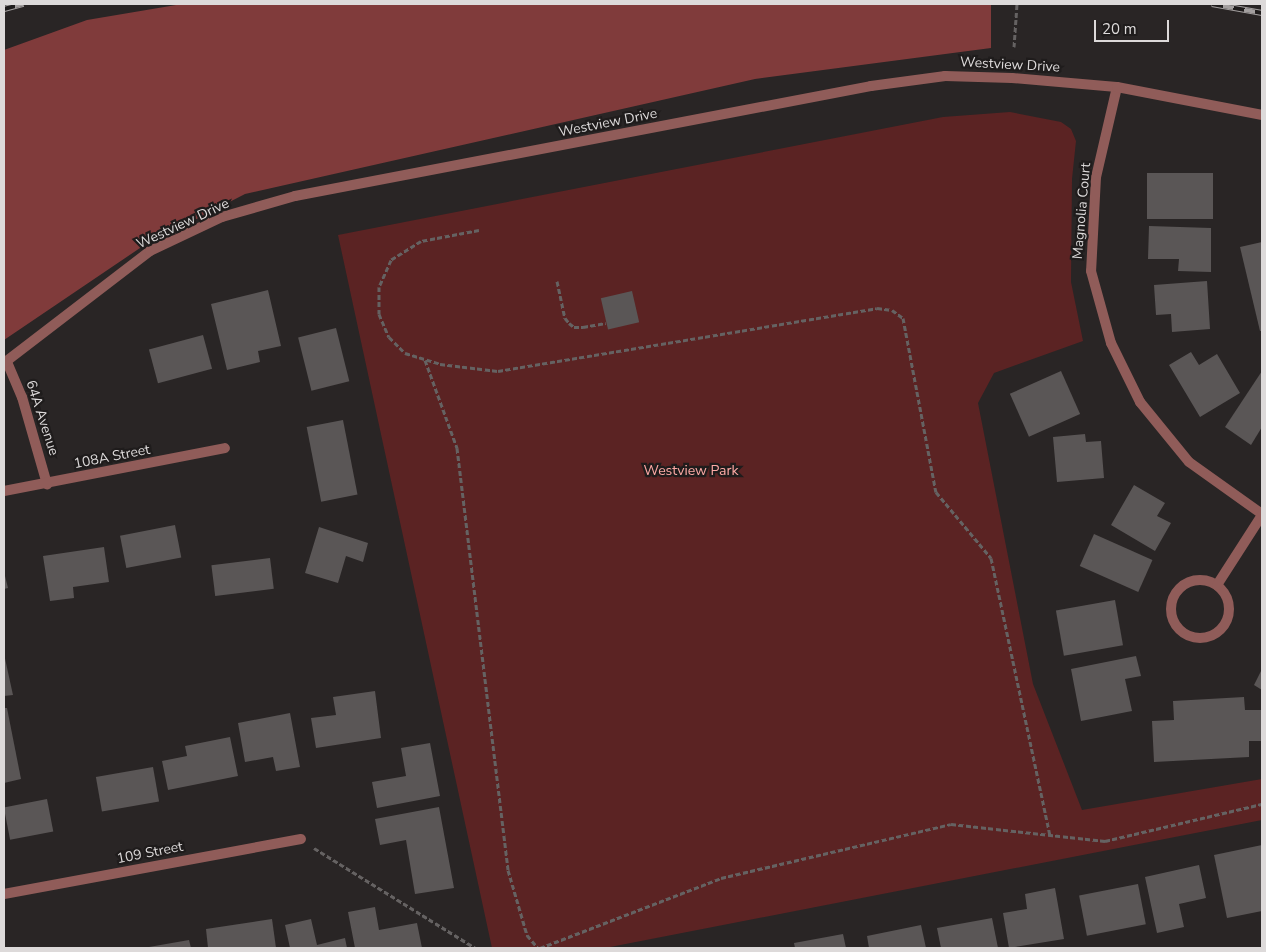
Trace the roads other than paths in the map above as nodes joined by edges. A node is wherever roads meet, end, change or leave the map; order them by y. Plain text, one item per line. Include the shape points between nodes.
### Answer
1 (1117, 87) junction
2 (1262, 115) edge
3 (6, 362) edge
4 (225, 448) dead end
5 (47, 484) junction
6 (4, 491) edge
7 (1262, 515) edge
8 (1216, 585) junction
9 (301, 839) road end
10 (4, 894) edge

1 - 2 street, Westview Drive
1 - 3 street, Westview Drive via 945,76 871,86 295,196 222,217 150,251
1 - 7 street, Magnolia Court via 1096,177 1091,271 1111,343 1140,402 1189,462
3 - 5 street, 64A Avenue via 22,396
4 - 5 street, 108A Street
5 - 6 street, 108A Street
7 - 8 street, Magnolia Court
8 - 8 street via 1198,580 1189,582 1175,593 1171,613 1180,630 1188,636 1208,637 1224,625 1229,607 1227,598
9 - 10 street, 109 Street

